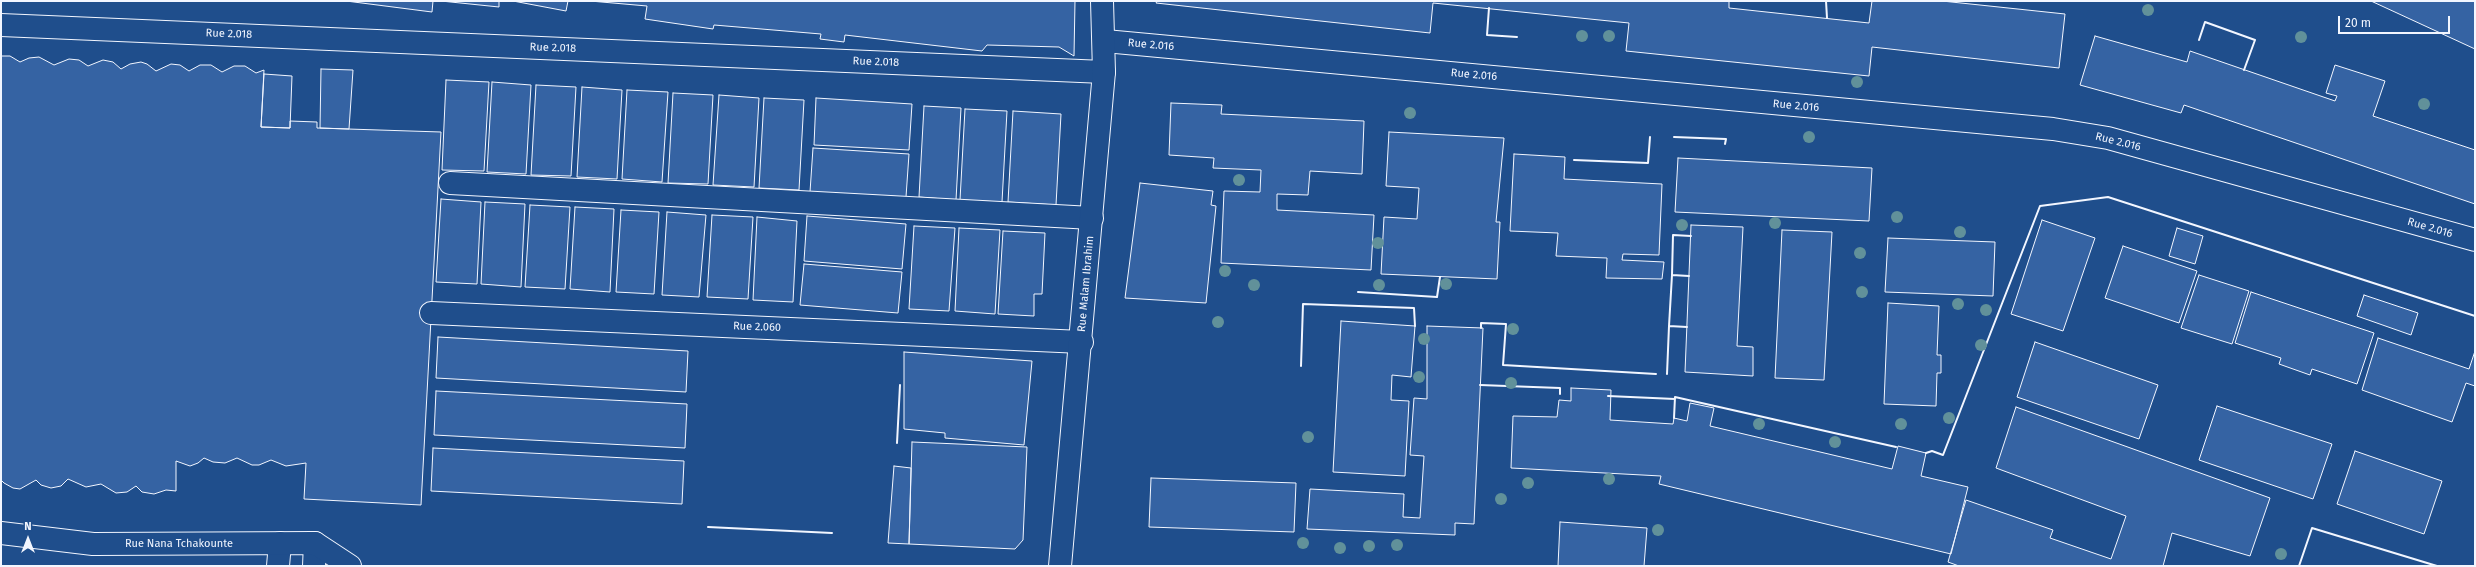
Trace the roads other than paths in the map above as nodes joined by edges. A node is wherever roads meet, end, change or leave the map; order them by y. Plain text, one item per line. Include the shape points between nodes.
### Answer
1 (1102, 1) edge
2 (1, 25) edge
3 (1105, 41) junction
4 (1104, 72) junction
5 (450, 183) dead end
6 (1092, 218) junction
7 (2475, 240) edge
8 (431, 313) dead end
9 (1082, 342) junction
10 (1, 533) edge
11 (280, 543) junction
12 (315, 543) junction
13 (278, 566) edge
14 (314, 566) edge
15 (350, 566) edge
16 (1060, 566) edge

1 - 3 street, Rue Malam Ibrahim
2 - 4 street, Rue 2.018
3 - 4 street, Rue Malam Ibrahim
3 - 7 street, Rue 2.016 via 2053,129 2108,138
4 - 6 street, Rue Malam Ibrahim
5 - 6 street
6 - 9 street, Rue Malam Ibrahim
8 - 9 street, Rue 2.060
9 - 16 street, Rue Malam Ibrahim
10 - 11 street, Rue Nana Tchakounte via 93,544
11 - 12 street, Rue Nana Tchakounte
11 - 13 street
12 - 14 street
12 - 15 street

